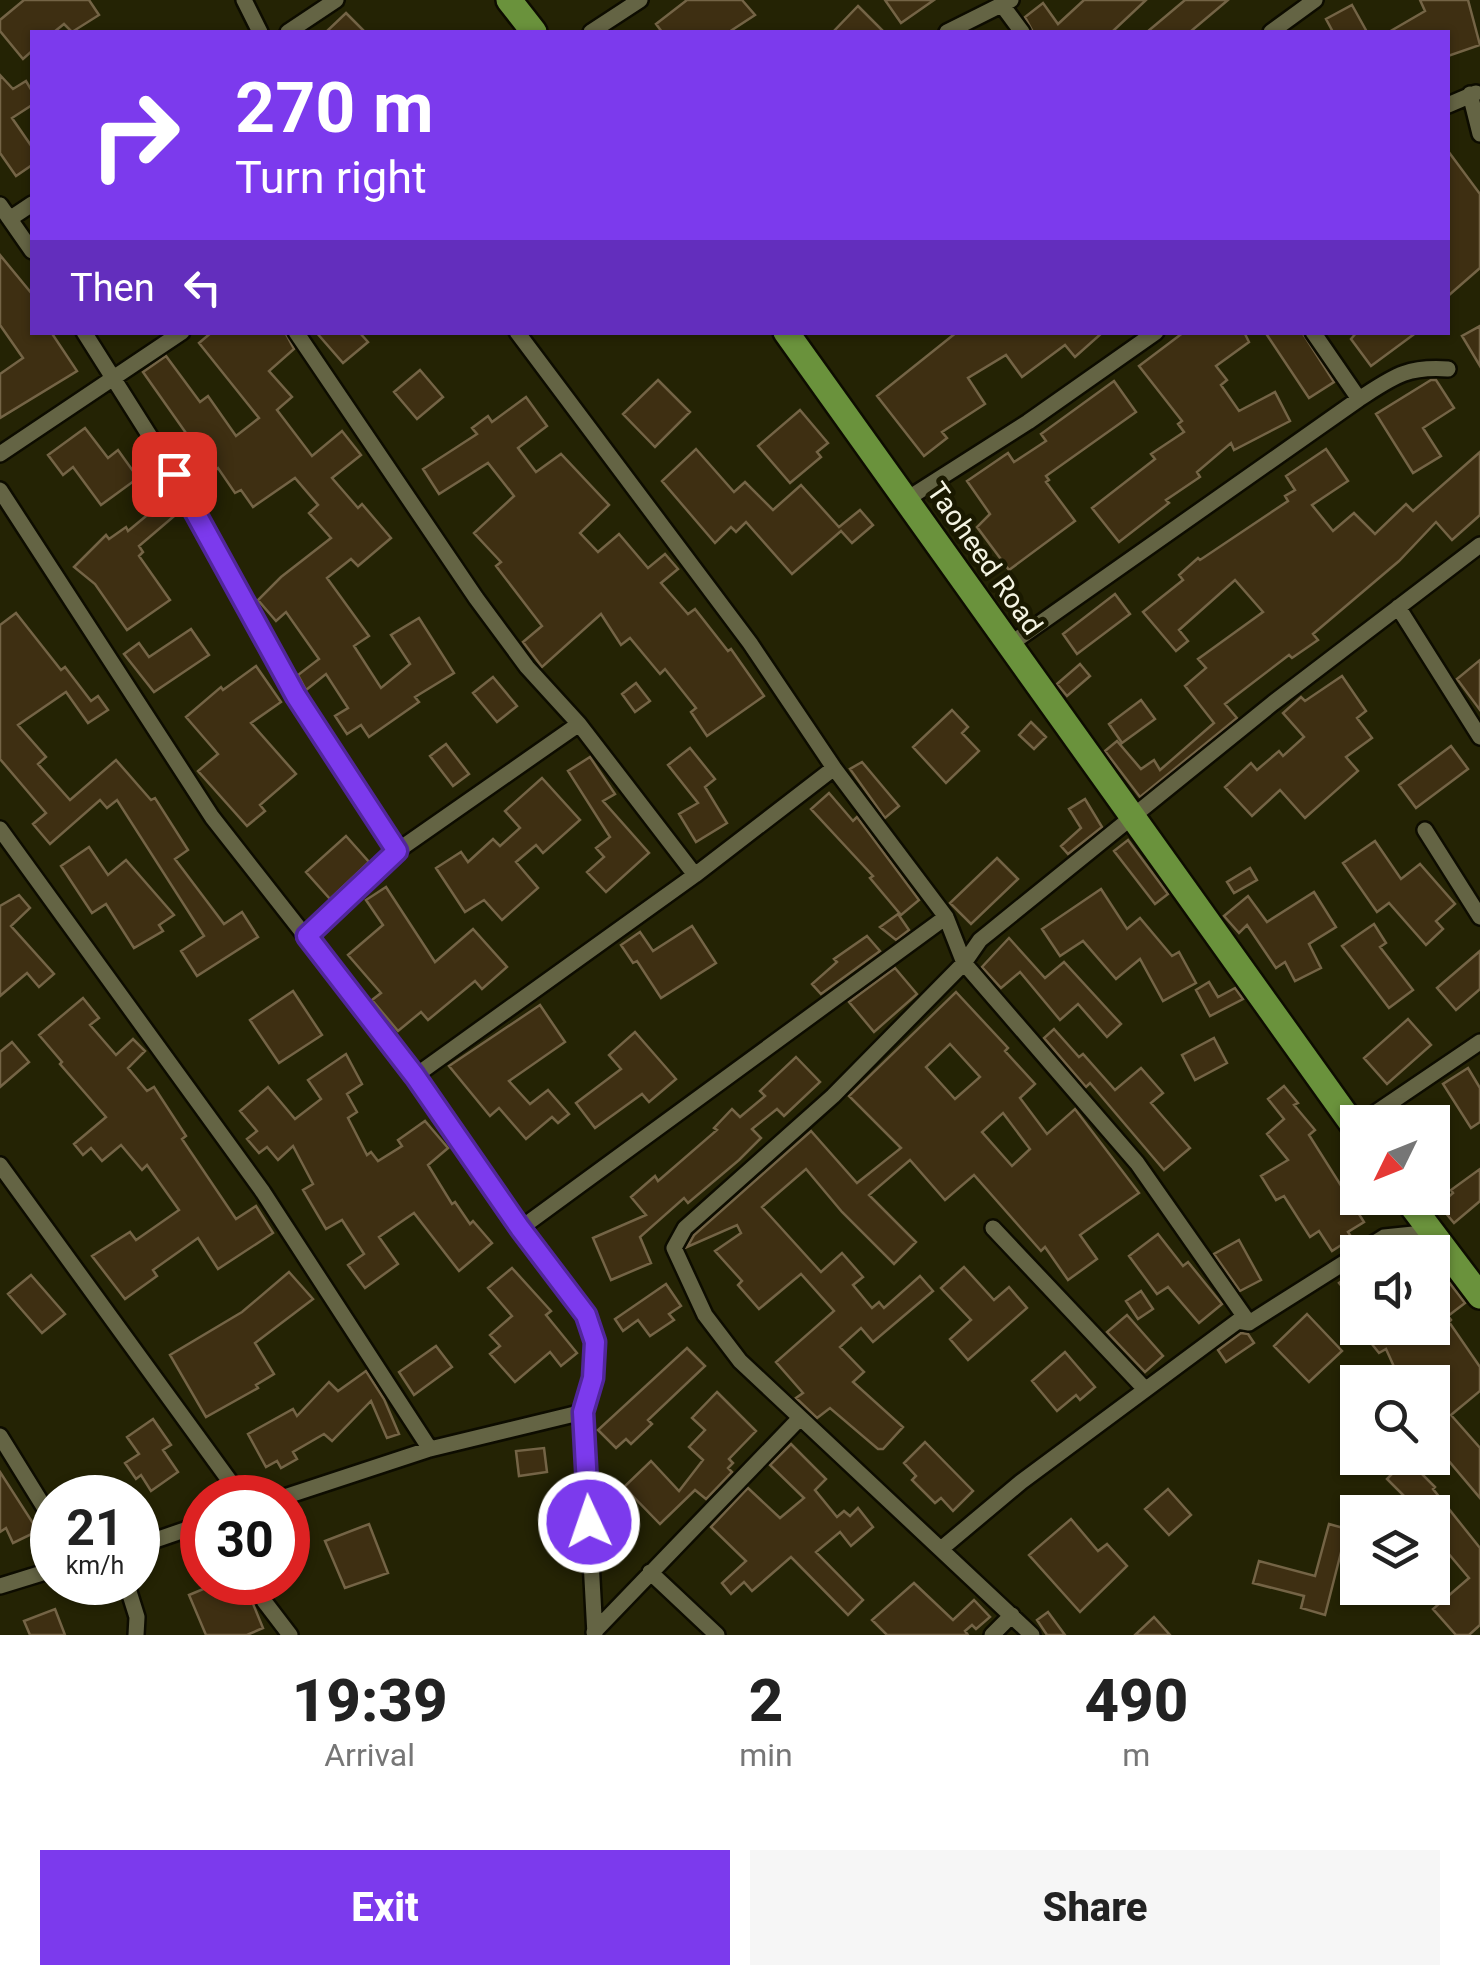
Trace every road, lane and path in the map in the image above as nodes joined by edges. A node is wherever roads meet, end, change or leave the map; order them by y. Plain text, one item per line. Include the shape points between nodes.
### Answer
1 (244, 0) edge
2 (336, 0) edge
3 (509, 0) edge
4 (640, 0) edge
5 (1315, 0) edge
6 (1007, 2) edge
7 (259, 30) edge
8 (291, 30) edge
9 (532, 30) edge
10 (595, 30) edge
11 (951, 30) edge
12 (1021, 30) edge
13 (1274, 30) edge
14 (1475, 93) edge
15 (1450, 103) edge
16 (1480, 134) edge
17 (0, 204) edge
18 (30, 205) edge
19 (12, 218) junction
20 (30, 249) edge
21 (86, 335) edge
22 (178, 335) edge
23 (298, 335) edge
24 (519, 335) edge
25 (1152, 335) edge
26 (1316, 335) edge
27 (796, 336) edge
28 (1448, 370) dead end
29 (114, 380) junction
30 (1358, 398) junction
31 (0, 454) edge
32 (0, 490) edge
33 (907, 498) junction
34 (1480, 545) edge
35 (1398, 607) junction
36 (1009, 645) junction
37 (579, 724) junction
38 (1480, 737) edge
39 (834, 768) junction
40 (1134, 818) junction
41 (0, 829) edge
42 (1425, 830) dead end
43 (397, 851) junction
44 (695, 875) junction
45 (1480, 917) edge
46 (946, 918) junction
47 (307, 936) junction
48 (964, 963) junction
49 (1480, 1042) edge
50 (415, 1076) junction
51 (1342, 1105) edge
52 (1390, 1105) edge
53 (0, 1165) edge
54 (1419, 1215) edge
55 (520, 1228) junction
56 (993, 1228) dead end
57 (1432, 1232) junction
58 (1408, 1235) edge
59 (1340, 1265) edge
60 (1480, 1296) edge
61 (1249, 1323) junction
62 (1144, 1388) junction
63 (583, 1412) junction
64 (798, 1418) junction
65 (0, 1436) edge
66 (430, 1449) junction
67 (225, 1475) edge
68 (30, 1484) edge
69 (310, 1488) edge
70 (942, 1550) junction
71 (650, 1572) junction
72 (30, 1577) edge
73 (0, 1586) edge
74 (133, 1605) edge
75 (268, 1605) edge
76 (1012, 1615) junction
77 (594, 1633) edge
78 (136, 1635) edge
79 (290, 1635) edge
80 (717, 1635) edge
81 (992, 1635) edge
82 (1032, 1635) edge

1 - 7 street
2 - 8 street
3 - 9 main road
4 - 10 street
5 - 13 street
6 - 11 street
6 - 12 street
14 - 15 street
14 - 16 street
17 - 19 street
18 - 19 street
19 - 20 street
21 - 29 street
22 - 29 street
23 - 37 street via 476,598
24 - 39 street via 750,643
25 - 33 street
26 - 30 street
27 - 33 main road, Taoheed Road
28 - 30 street via 1418,367
29 - 31 street
29 - 43 street via 194,506 296,696
30 - 36 street
32 - 47 street via 212,816
33 - 36 main road, Taoheed Road
34 - 35 street
35 - 38 street
35 - 40 street
36 - 40 main road, Taoheed Road
37 - 43 street
37 - 44 street
39 - 44 street
39 - 46 street
40 - 48 street via 980,940
40 - 51 main road, Taoheed Road
41 - 66 street via 264,1192
42 - 45 street
43 - 47 street
44 - 50 street
46 - 48 street
46 - 55 street
47 - 50 street
48 - 61 street via 1137,1163
48 - 64 street via 832,1096 685,1228 674,1248 704,1315
49 - 52 street
50 - 55 street
53 - 67 street
54 - 57 main road
55 - 63 street via 586,1315 595,1342
56 - 62 street
57 - 58 street
57 - 60 main road
59 - 61 street
61 - 62 street via 1238,1321
62 - 70 street
63 - 66 street
63 - 77 street
64 - 70 street
64 - 71 street
65 - 68 street
66 - 69 street
70 - 76 street
71 - 77 street
71 - 80 street
72 - 73 street
74 - 78 street
75 - 79 street
76 - 81 street
76 - 82 street

